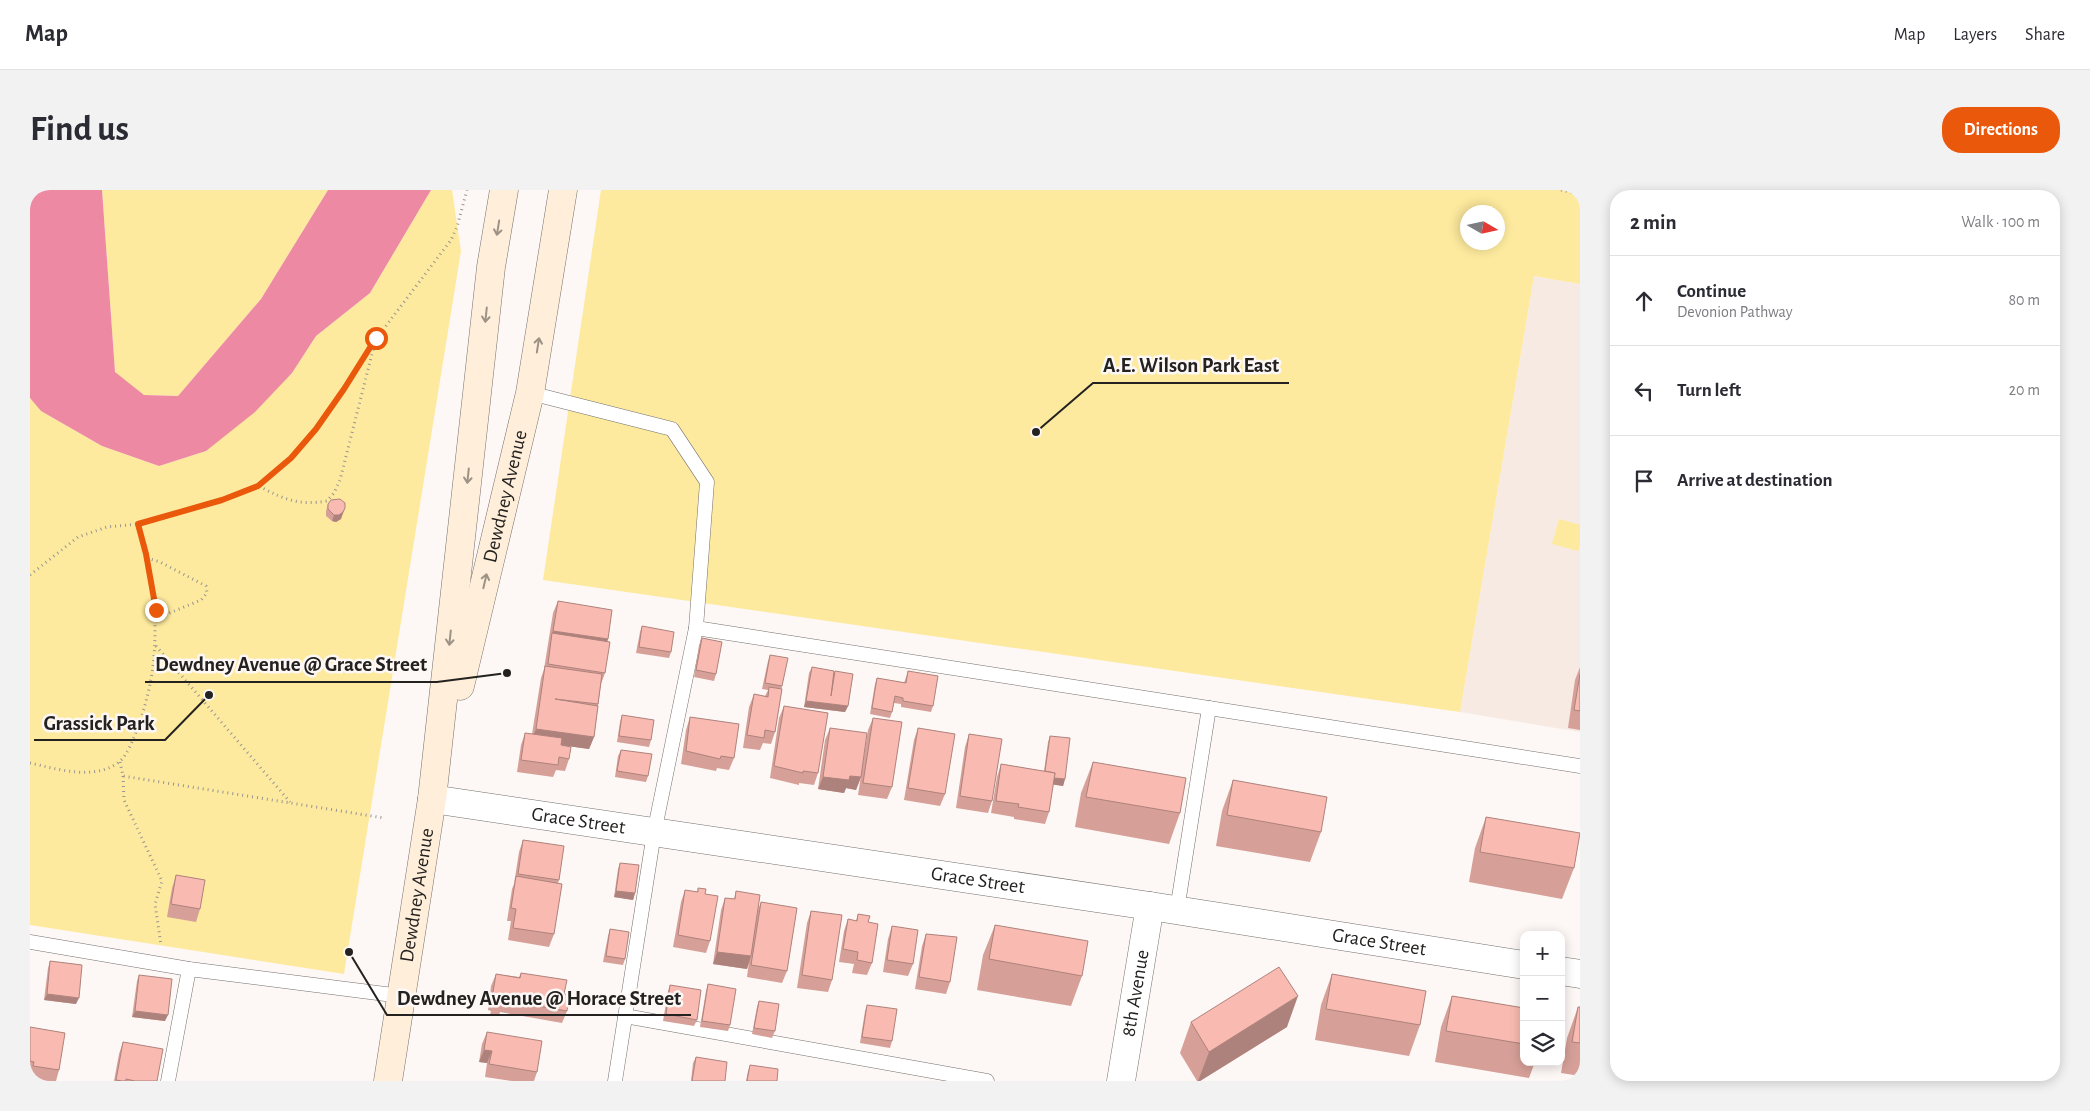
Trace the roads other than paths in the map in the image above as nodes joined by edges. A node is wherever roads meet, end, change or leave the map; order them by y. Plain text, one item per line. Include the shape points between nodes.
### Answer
1 (504, 190) edge
2 (563, 190) edge
3 (530, 393) junction
4 (696, 628) junction
5 (1209, 708) junction
6 (1580, 766) edge
7 (432, 799) junction
8 (654, 832) junction
9 (1150, 906) junction
10 (1177, 910) junction
11 (30, 942) edge
12 (1520, 964) edge
13 (189, 969) junction
14 (1565, 972) edge
15 (1580, 974) edge
16 (401, 996) junction
17 (624, 1016) junction
18 (168, 1081) edge
19 (388, 1081) edge
20 (615, 1081) edge
21 (987, 1081) edge
22 (1121, 1081) edge

1 -> 7 main road, Dewdney Avenue via 491,266
3 -> 2 main road, Dewdney Avenue
3 - 4 lane via 672,429 707,482
7 -> 3 main road, Dewdney Avenue
4 - 5 lane
4 - 8 lane
5 - 6 lane
5 - 10 lane
7 - 8 street, Grace Street
7 - 16 main road, Dewdney Avenue
8 - 9 street, Grace Street
8 - 17 lane
9 - 10 street, Grace Street
9 - 22 street, 8th Avenue
10 - 12 street, Grace Street
11 - 13 lane
13 - 16 lane
13 - 18 lane
14 - 15 street
16 - 19 main road, Dewdney Avenue
17 - 20 lane
17 - 21 lane

